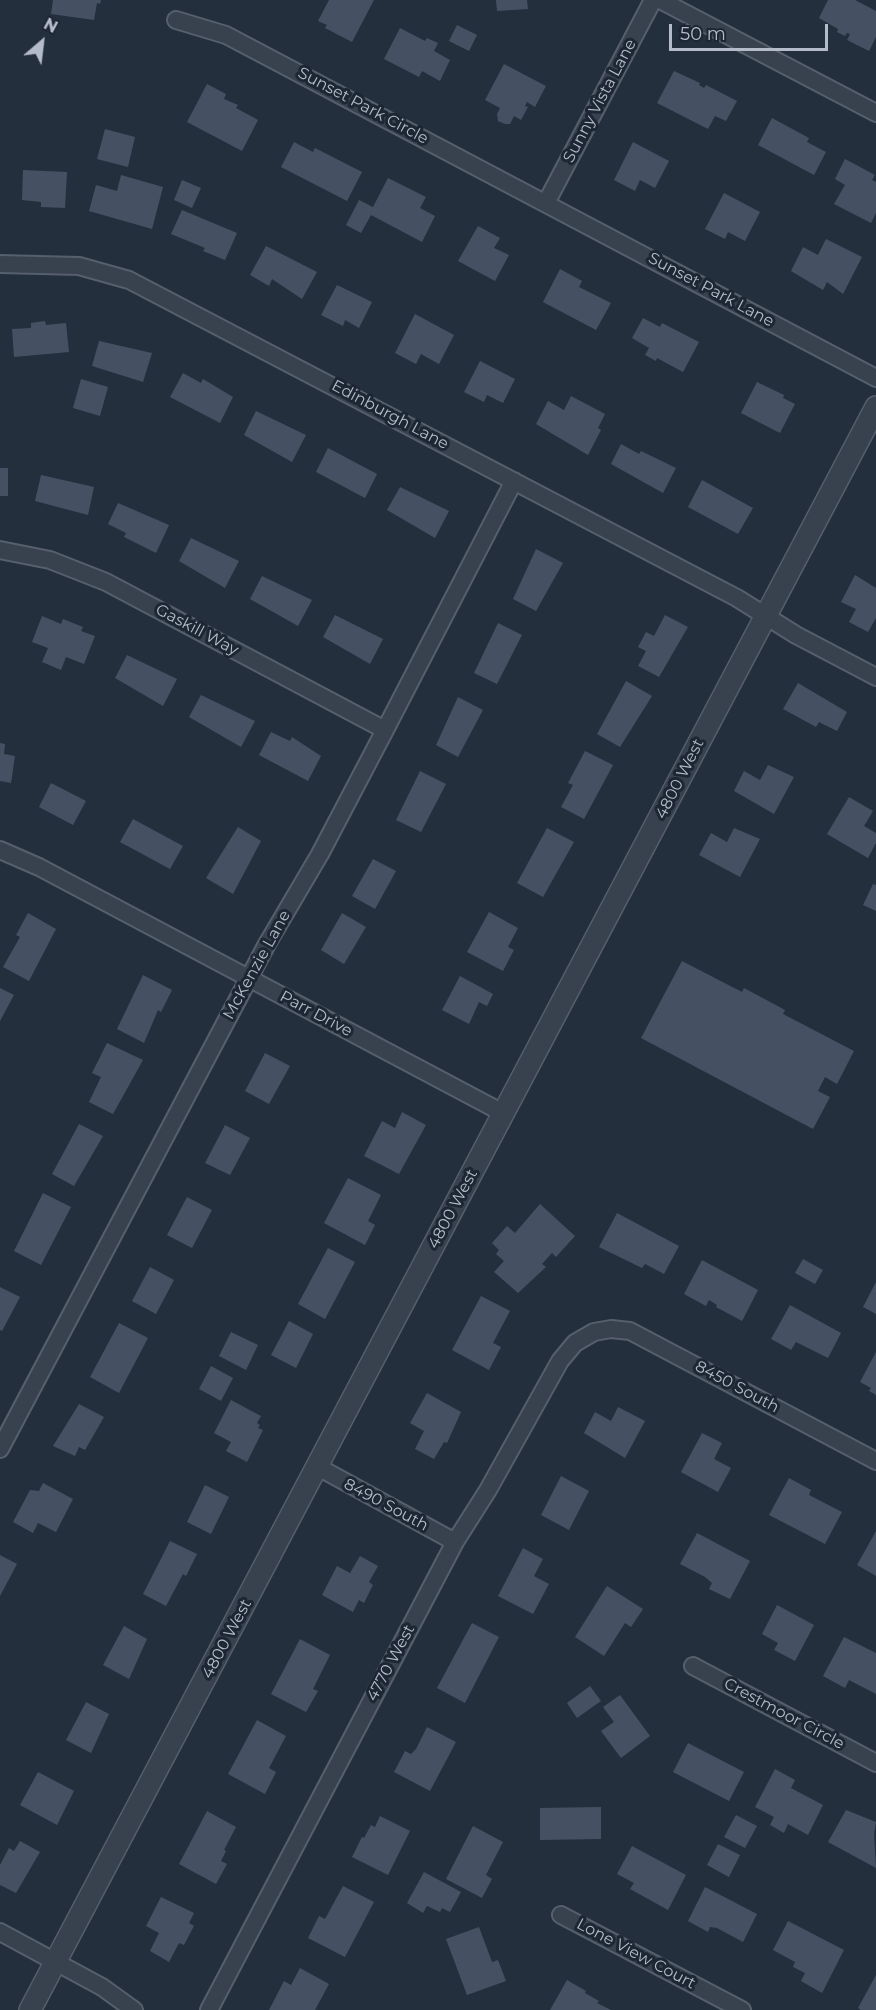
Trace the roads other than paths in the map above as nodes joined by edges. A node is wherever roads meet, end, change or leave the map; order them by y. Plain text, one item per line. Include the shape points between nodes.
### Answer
1 (653, 0) edge
2 (660, 0) edge
3 (176, 20) dead end
4 (876, 113) edge
5 (546, 203) junction
6 (0, 264) edge
7 (876, 378) edge
8 (876, 407) edge
9 (514, 481) junction
10 (0, 550) edge
11 (764, 615) junction
12 (876, 677) edge
13 (386, 730) junction
14 (1, 853) edge
15 (249, 978) junction
16 (503, 1113) junction
17 (594, 1332) joint
18 (0, 1449) edge
19 (876, 1461) edge
20 (318, 1467) junction
21 (455, 1542) junction
22 (693, 1666) dead end
23 (876, 1763) edge
24 (561, 1915) dead end
25 (0, 1932) edge
26 (56, 1962) junction
27 (30, 2010) edge
28 (134, 2010) edge
29 (209, 2010) edge
30 (742, 2010) edge

1 - 5 street, Sunny Vista Lane
2 - 4 street
3 - 5 street, Sunset Park Circle via 226,34
5 - 7 street, Sunset Park Lane
6 - 9 street, Edinburgh Lane via 80,266 129,280
8 - 11 street, 4800 West
9 - 11 street, Edinburgh Lane
9 - 13 street, McKenzie Lane
10 - 13 street, Gaskill Way via 50,560 106,582
11 - 12 street, Edinburgh Lane
11 - 16 street, 4800 West
13 - 15 street, McKenzie Lane
14 - 15 street, Parr Drive
15 - 16 street, Parr Drive
15 - 18 street, McKenzie Lane
16 - 20 street, 4800 West
17 - 19 street, 8450 South via 630,1331 646,1338
17 - 21 street, 4770 West via 575,1343 560,1361
20 - 21 street, 8490 South
20 - 26 street, 4800 West
21 - 29 street, 4770 West
22 - 23 street, Crestmoor Circle
24 - 30 street, Lone View Court
25 - 26 street
26 - 27 street, 4800 West
26 - 28 street

